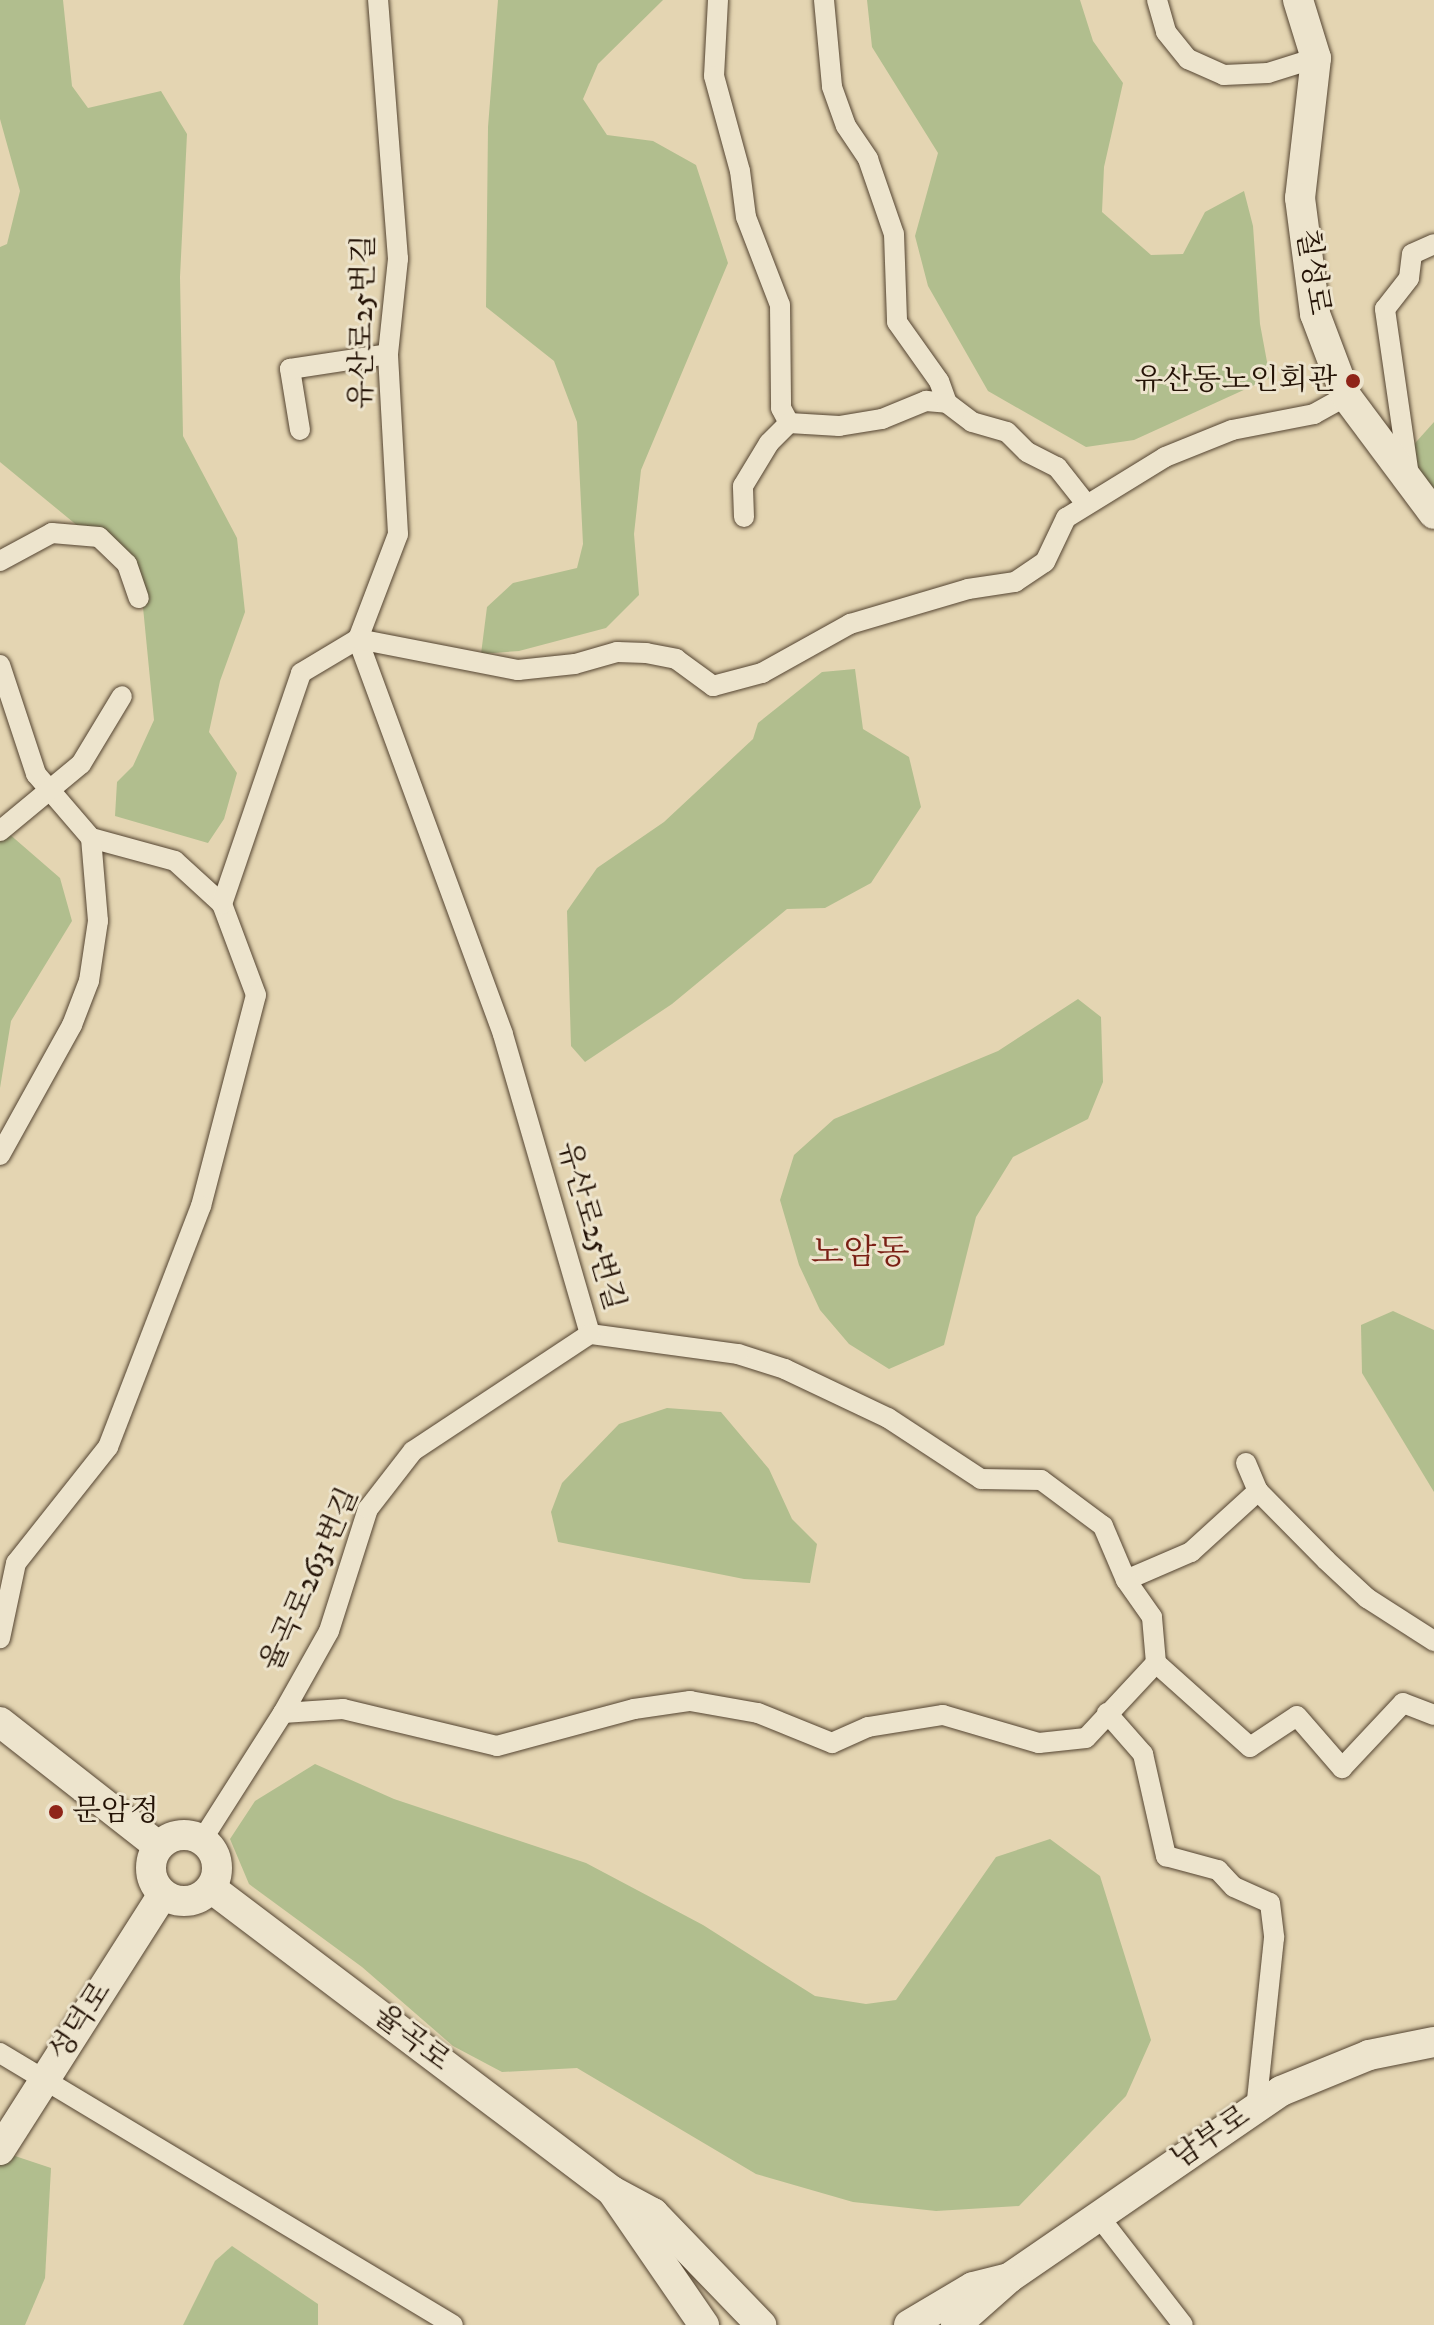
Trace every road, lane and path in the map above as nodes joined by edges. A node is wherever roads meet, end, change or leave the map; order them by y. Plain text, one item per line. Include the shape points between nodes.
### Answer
1 (378, 0) edge
2 (718, 0) edge
3 (824, 0) edge
4 (1157, 0) edge
5 (1298, 0) edge
6 (1316, 58) junction
7 (1434, 244) edge
8 (388, 354) junction
9 (1346, 396) junction
10 (947, 403) junction
11 (789, 423) junction
12 (300, 430) dead end
13 (1409, 478) junction
14 (1087, 505) junction
15 (1434, 514) edge
16 (744, 517) dead end
17 (0, 561) edge
18 (139, 598) dead end
19 (358, 639) junction
20 (0, 665) edge
21 (122, 696) dead end
22 (48, 788) junction
23 (0, 831) edge
24 (91, 838) junction
25 (222, 904) junction
26 (0, 1155) edge
27 (590, 1334) junction
28 (1246, 1463) dead end
29 (1258, 1491) junction
30 (1126, 1580) junction
31 (0, 1638) edge
32 (1434, 1641) edge
33 (1156, 1663) junction
34 (283, 1713) junction
35 (1107, 1713) junction
36 (1434, 1715) edge
37 (0, 1722) edge
38 (202, 1840) junction
39 (158, 1846) junction
40 (211, 1888) junction
41 (163, 1894) junction
42 (1434, 2042) edge
43 (0, 2053) edge
44 (44, 2079) junction
45 (1256, 2108) junction
46 (0, 2150) edge
47 (612, 2191) junction
48 (1100, 2218) junction
49 (1009, 2278) junction
50 (453, 2325) edge
51 (704, 2325) edge
52 (761, 2325) edge
53 (909, 2325) edge
54 (956, 2325) edge
55 (1183, 2325) edge

1 - 8 street, 유산로25번길 via 398,259
2 - 11 street via 714,76 740,171 746,217 780,305 781,408
3 - 10 street via 832,87 846,126 868,159 894,234 897,322 939,381
4 - 6 street via 1166,32 1188,59 1224,75 1268,73
5 - 6 street, 칠성로
6 - 9 street, 칠성로 via 1300,198 1315,314
7 - 13 street via 1412,254 1409,278 1385,309
8 - 12 street via 290,369
8 - 19 street, 유산로25번길 via 398,534
9 - 13 street, 칠성로
9 - 14 street via 1314,414 1232,430 1165,457
10 - 11 street via 926,401 882,419 839,426
10 - 14 street via 972,422 1007,432 1027,452 1057,467
11 - 16 street via 769,443 743,486
13 - 15 street, 칠성로
14 - 19 street via 1066,518 1045,562 1015,582 968,589 850,624 762,673 713,686 676,659 646,653 617,652 575,664 518,670
17 - 18 street via 52,533 99,537 127,564
19 - 25 street via 301,673
19 - 27 street, 유산로25번길 via 503,1034
20 - 22 street via 36,774
21 - 22 street via 81,764
22 - 23 street
22 - 24 street
24 - 25 street via 175,861
24 - 26 street via 98,921 89,981 72,1025
25 - 31 street via 256,995 201,1206 108,1447 16,1563
27 - 30 street, 유산로25번길 via 738,1354 785,1369 888,1418 981,1479 1041,1480 1103,1526
27 - 34 street, 율곡로2631번길 via 413,1451 368,1509 329,1631
28 - 29 street
29 - 30 street via 1191,1552
29 - 32 street via 1367,1598
30 - 33 street via 1152,1617
33 - 35 street, 율곡로2631번길
33 - 36 street via 1250,1747 1297,1716 1342,1768 1403,1703
34 - 35 street, 율곡로2631번길 via 343,1709 497,1746 634,1709 688,1701 758,1713 832,1743 868,1727 943,1715 1039,1743 1086,1738
34 - 38 street, 율곡로2631번길
35 - 45 street via 1143,1754 1166,1856 1218,1870 1234,1887 1270,1903 1274,1938
37 - 39 street
38 - 39 street via 177,1835
38 - 40 street via 217,1866
39 - 41 street via 150,1866
40 - 41 street via 193,1900
40 - 47 street, 율곡로
41 - 44 street, 성덕로
42 - 45 street, 남부로 via 1369,2055 1281,2091
43 - 44 street
44 - 46 street, 성덕로
44 - 50 street
45 - 48 street, 남부로
47 - 51 street
47 - 52 street via 653,2213
48 - 49 street, 남부로
48 - 55 street
49 - 53 street via 973,2287
49 - 54 street

